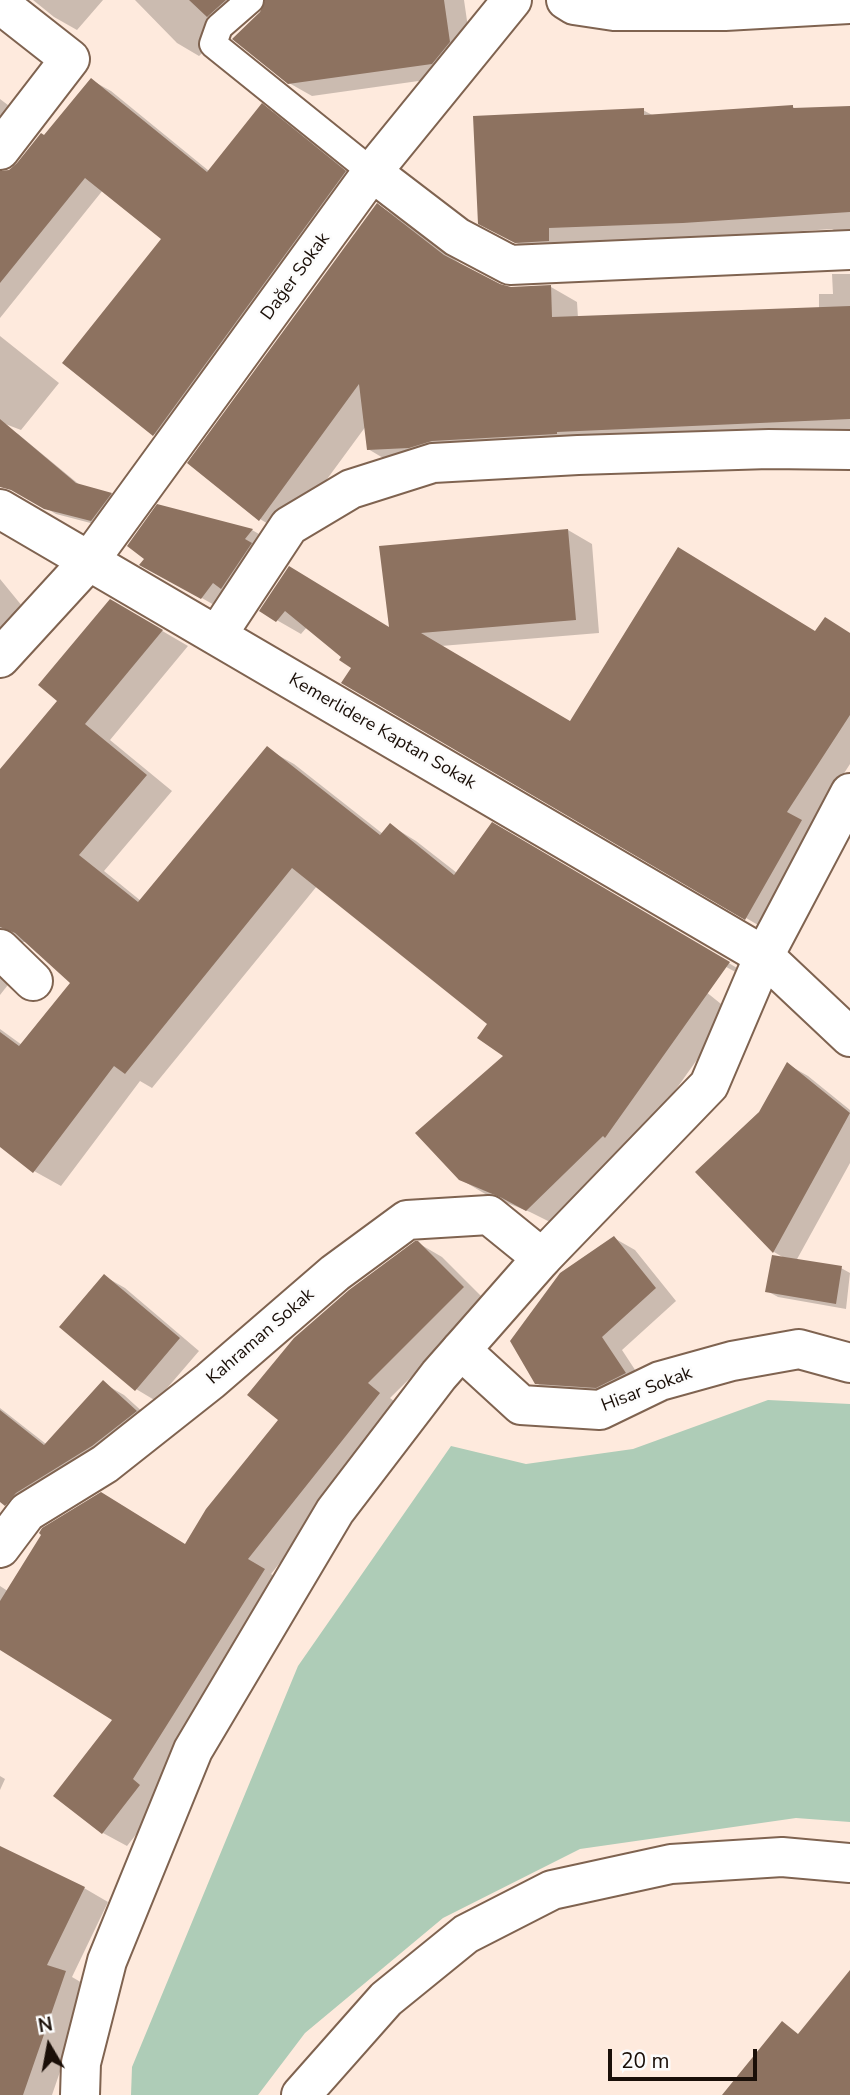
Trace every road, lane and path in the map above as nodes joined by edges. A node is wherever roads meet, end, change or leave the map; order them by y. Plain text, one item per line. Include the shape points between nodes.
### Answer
1 (250, 0) edge
2 (512, 0) edge
3 (566, 0) edge
4 (0, 4) edge
5 (850, 4) edge
6 (0, 150) edge
7 (372, 172) junction
8 (850, 250) edge
9 (850, 450) edge
10 (0, 509) edge
11 (89, 561) junction
12 (217, 635) junction
13 (0, 658) edge
14 (850, 793) edge
15 (0, 948) edge
16 (764, 956) junction
17 (33, 981) dead end
18 (850, 1037) edge
19 (542, 1258) junction
20 (461, 1350) junction
21 (850, 1363) edge
22 (0, 1548) edge
23 (850, 1863) edge
24 (80, 2095) edge
25 (300, 2095) edge

1 - 7 lane via 219,27 213,44
2 - 7 street, Dağer Sokak
3 - 5 street via 614,12
4 - 6 street via 69,59
7 - 8 street via 457,237 510,265
7 - 11 street, Dağer Sokak
9 - 12 street via 769,449 433,463 351,489 289,526
10 - 11 street, Kemerlidere Kaptan Sokak
11 - 12 street, Kemerlidere Kaptan Sokak
11 - 13 street, Dağer Sokak
12 - 16 street, Kemerlidere Kaptan Sokak
14 - 16 street
15 - 17 street
16 - 18 street, Kemerlidere Kaptan Sokak
16 - 19 street via 709,1085
19 - 20 street
19 - 22 street, Kahraman Sokak via 489,1215 407,1220 335,1273 105,1464 27,1512
20 - 21 street, Hisar Sokak via 521,1405 600,1410 660,1381 732,1361 799,1349
20 - 24 street via 335,1511 193,1750 107,1961 81,2063
23 - 25 street via 782,1857 671,1864 552,1891 466,1934 386,1999

